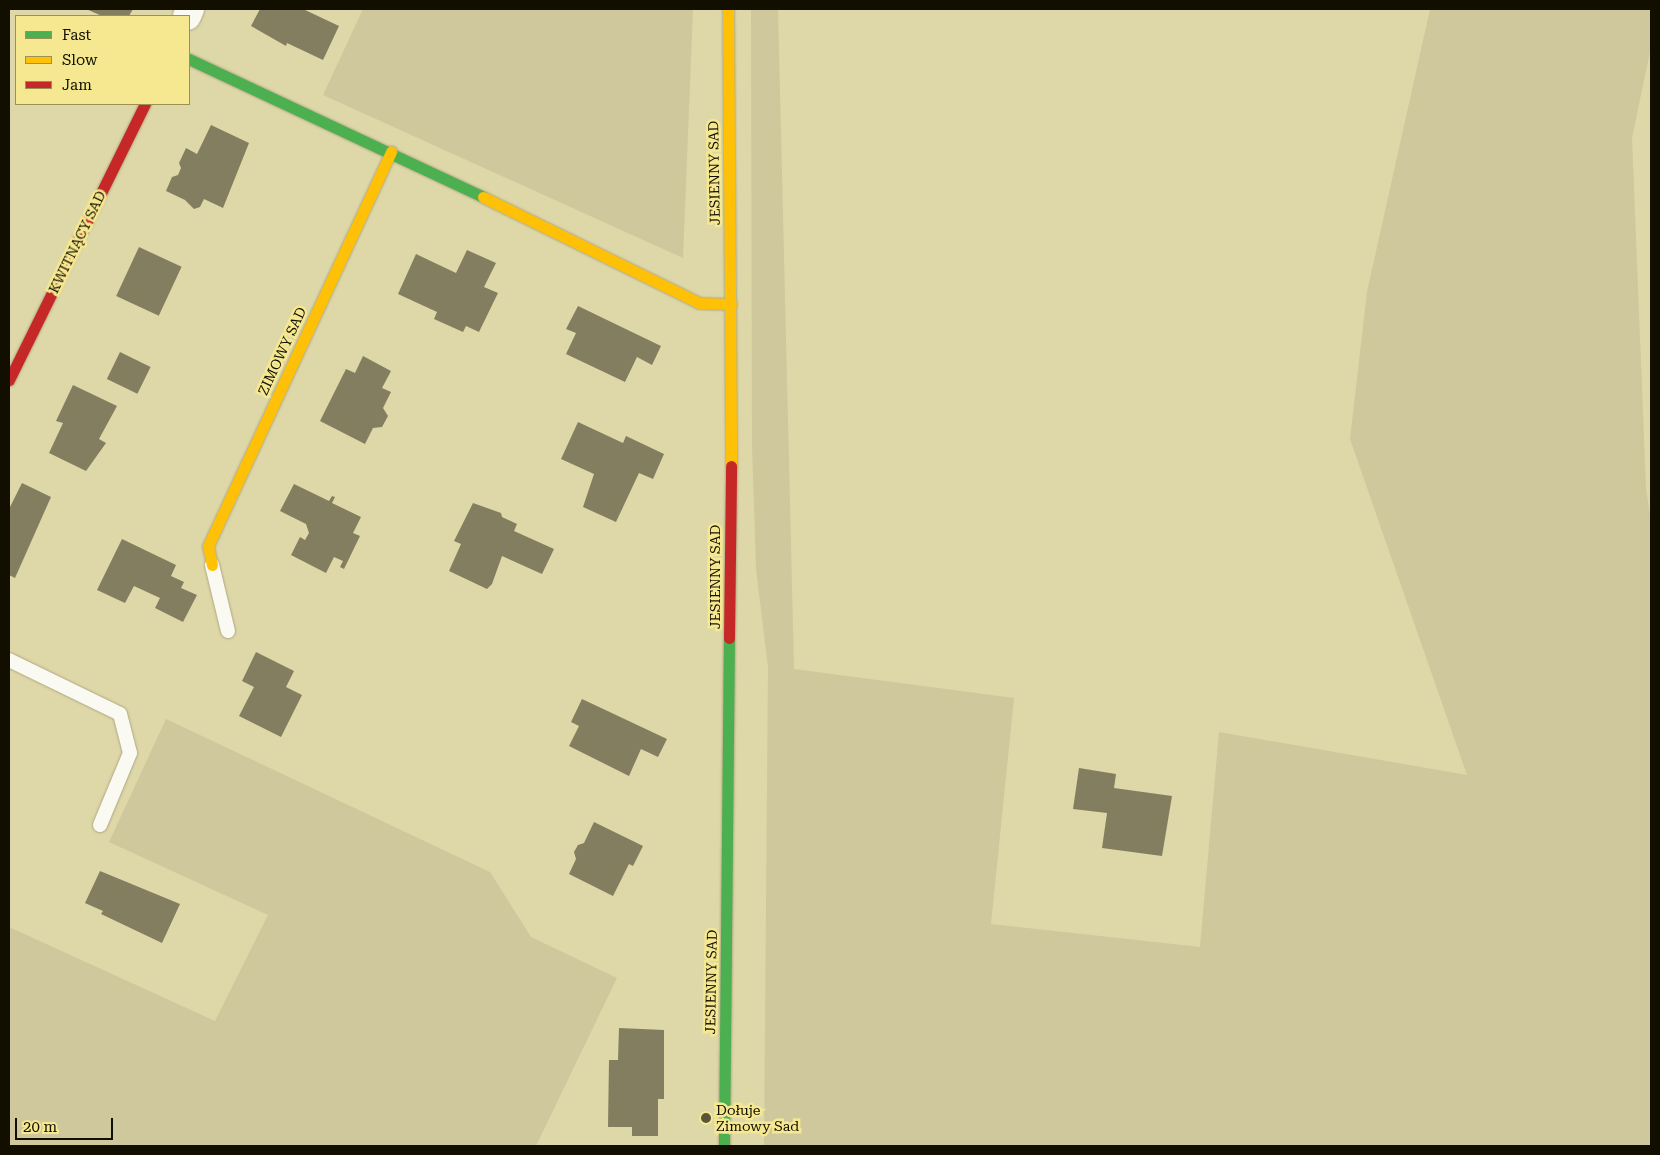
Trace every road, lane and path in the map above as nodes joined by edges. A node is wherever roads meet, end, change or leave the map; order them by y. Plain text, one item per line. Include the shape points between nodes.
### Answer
1 (728, 9) edge
2 (190, 59) edge
3 (145, 105) edge
4 (391, 151) junction
5 (731, 304) junction
6 (9, 380) edge
7 (212, 565) joint
8 (228, 631) dead end
9 (9, 660) edge
10 (100, 825) dead end
11 (724, 1146) edge

1 - 5 street, JESIENNY SAD
2 - 4 street
3 - 6 street, KWITNĄCY SAD
4 - 5 street via 699,303
4 - 7 street, ZIMOWY SAD via 208,546
5 - 11 street, JESIENNY SAD
7 - 8 lane
9 - 10 lane via 120,714 130,754

